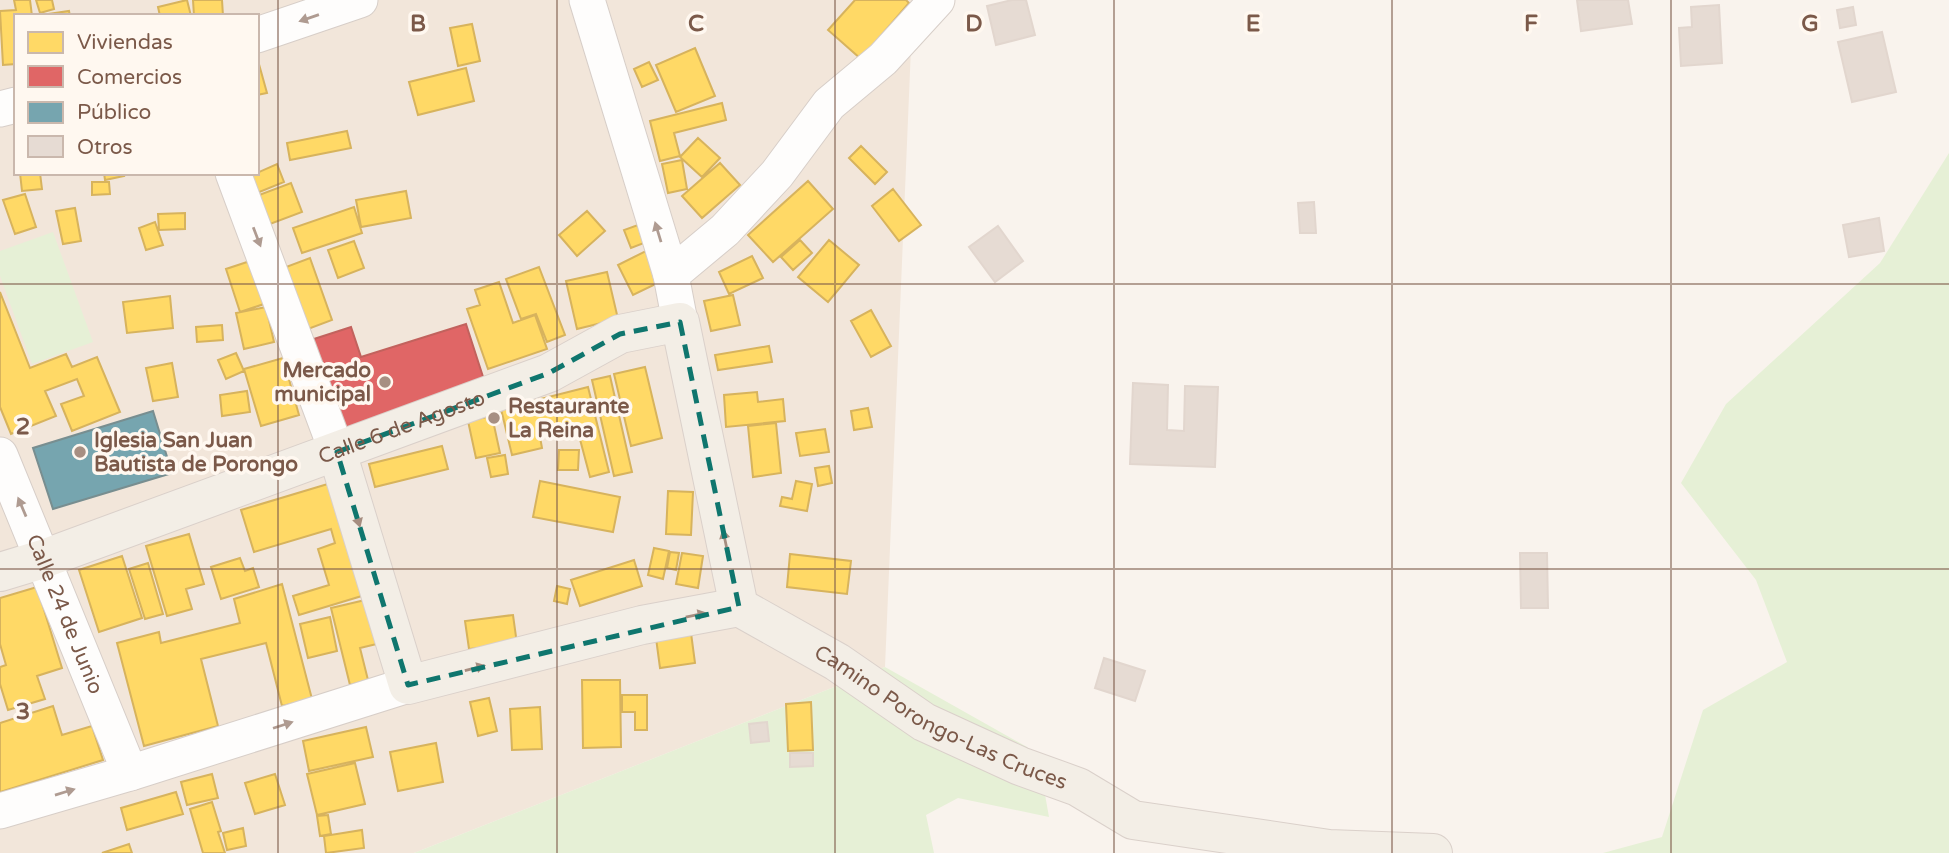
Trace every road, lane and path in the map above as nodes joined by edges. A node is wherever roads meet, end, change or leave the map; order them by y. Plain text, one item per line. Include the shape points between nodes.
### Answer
1 (360, 0) edge
2 (587, 0) edge
3 (937, 0) edge
4 (259, 35) edge
5 (234, 175) edge
6 (671, 275) junction
7 (680, 322) junction
8 (337, 452) junction
9 (0, 455) edge
10 (43, 559) junction
11 (0, 572) edge
12 (739, 607) junction
13 (408, 685) junction
14 (130, 773) junction
15 (0, 811) edge
16 (1433, 853) edge

1 -> 4 street
6 -> 2 street
3 - 6 street via 883,59 829,104 776,174 725,230
5 -> 8 street
6 - 7 street
7 - 8 main road, Calle 6 de Agosto via 620,334 550,373
12 -> 7 main road
8 - 10 main road, Calle 6 de Agosto
8 -> 13 main road
10 -> 9 street, Calle 24 de Junio
10 - 11 main road, Calle 6 de Agosto
10 - 14 street, Calle 24 de Junio
13 -> 12 main road via 642,625
12 - 16 main road, Camino Porongo-Las Cruces via 837,662 924,722 1078,787 1133,820 1329,849
14 -> 13 street
15 -> 14 street

